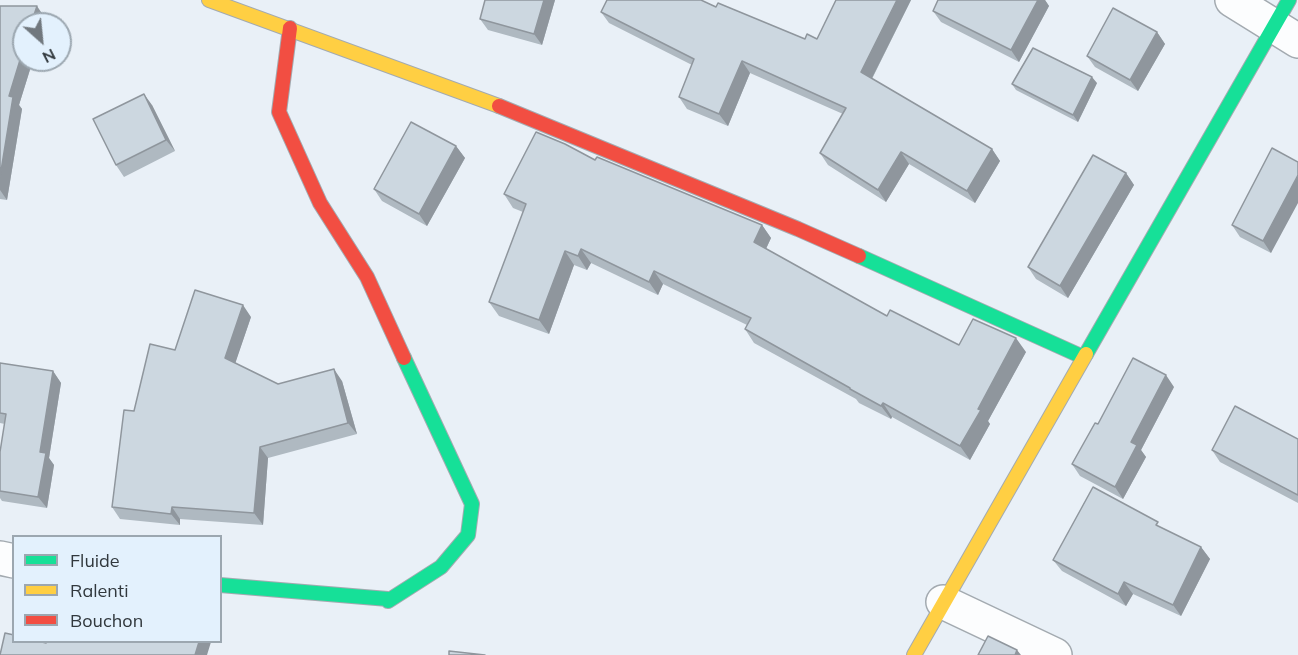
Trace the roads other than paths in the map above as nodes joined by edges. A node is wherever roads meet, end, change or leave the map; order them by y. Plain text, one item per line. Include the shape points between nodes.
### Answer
1 (209, 0) edge
2 (1232, 0) edge
3 (1287, 23) edge
4 (290, 28) junction
5 (1083, 357) junction
6 (222, 585) edge
7 (943, 602) junction
8 (914, 655) edge
9 (1055, 655) edge

1 - 4 street
2 - 3 street
3 - 5 street
4 - 5 street via 507,109 788,225
4 - 6 street via 279,112 320,202 367,277 472,504 468,535 441,567 388,601
5 - 7 street
7 - 8 street
7 - 9 street

